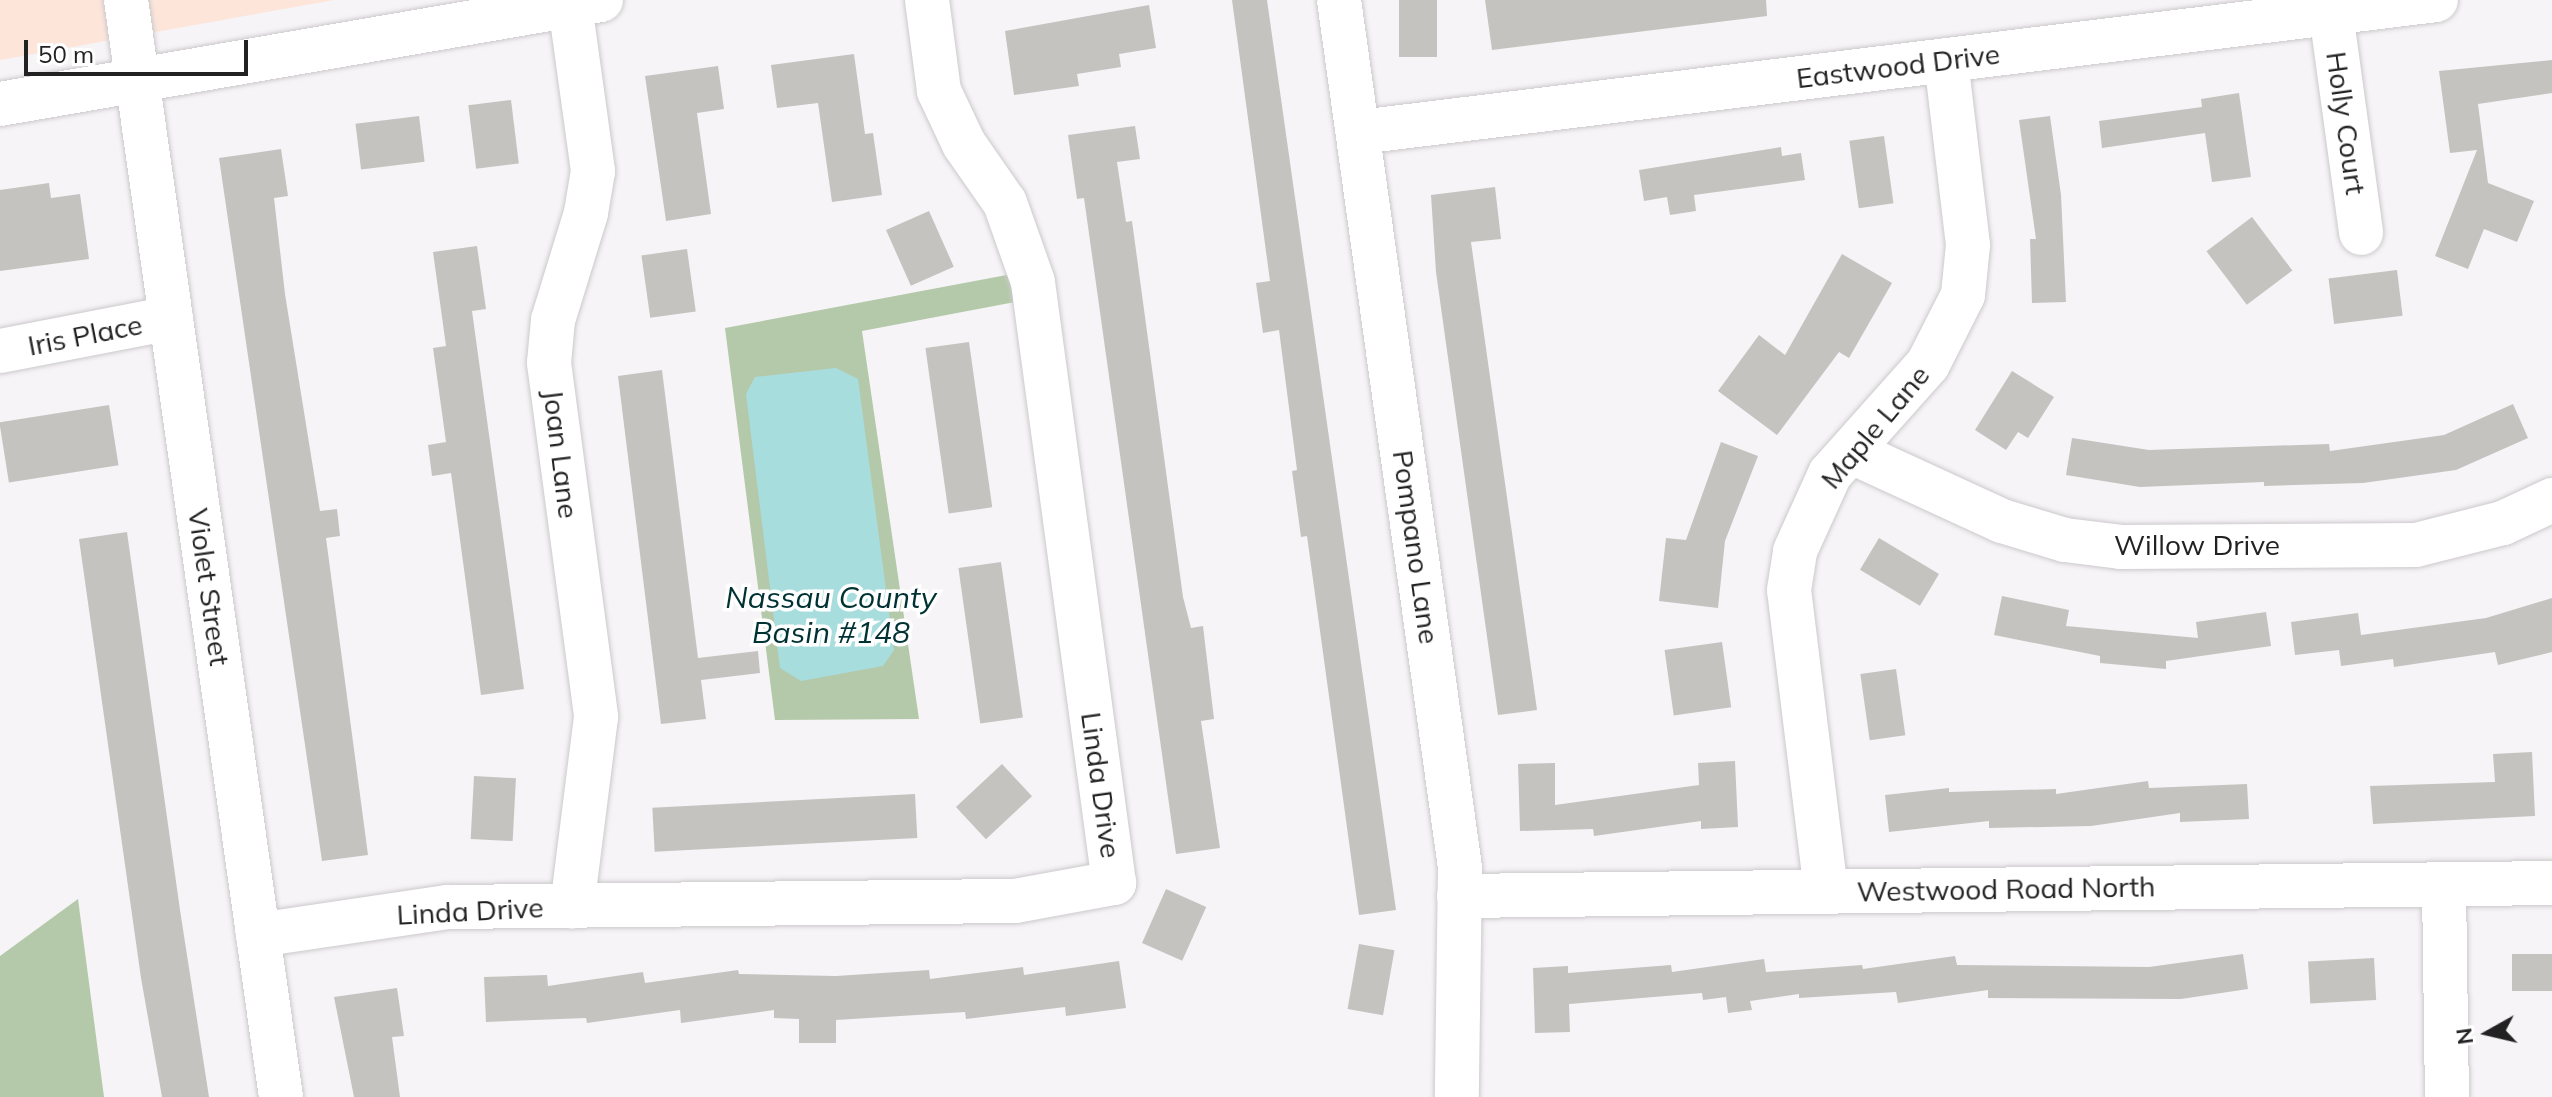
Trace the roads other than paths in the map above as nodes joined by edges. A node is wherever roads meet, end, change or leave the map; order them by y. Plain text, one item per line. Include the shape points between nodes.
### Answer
1 (126, 0) edge
2 (927, 0) edge
3 (1339, 0) edge
4 (2436, 0) edge
5 (586, 3) edge
6 (2331, 13) junction
7 (1946, 60) junction
8 (139, 78) junction
9 (0, 104) edge
10 (1360, 132) junction
11 (2361, 233) dead end
12 (171, 318) junction
13 (0, 351) edge
14 (1852, 452) junction
15 (2552, 500) edge
16 (2552, 883) edge
17 (2444, 885) junction
18 (1826, 891) junction
19 (1459, 896) junction
20 (572, 906) junction
21 (258, 935) junction
22 (281, 1097) edge
23 (1457, 1097) edge
24 (2447, 1097) edge

1 - 8 street, Violet Street
2 - 20 street, Linda Drive via 939,91 964,144 1005,203 1033,282 1114,883 1015,901
3 - 10 street, Pompano Lane
4 - 6 street, Eastwood Drive
5 - 8 street
5 - 20 street, Joan Lane via 593,171 586,213 553,320 549,363 596,717
6 - 7 street, Eastwood Drive
6 - 11 street, Holly Court
7 - 10 street, Eastwood Drive
7 - 14 street, Maple Lane via 1968,245 1963,295 1928,364
8 - 9 street
8 - 12 street, Violet Street
10 - 19 street, Pompano Lane
12 - 13 street, Iris Place
12 - 21 street, Violet Street
14 - 15 street, Willow Drive via 2002,521 2065,540 2121,547 2416,545 2503,523
14 - 18 street, Maple Lane via 1812,504 1795,551 1789,590
16 - 17 street, Westwood Road North
17 - 18 street, Westwood Road North
17 - 24 street
18 - 19 street, Westwood Road North
19 - 23 street, Pompano Lane
20 - 21 street, Linda Drive via 447,907
21 - 22 street, Violet Street

